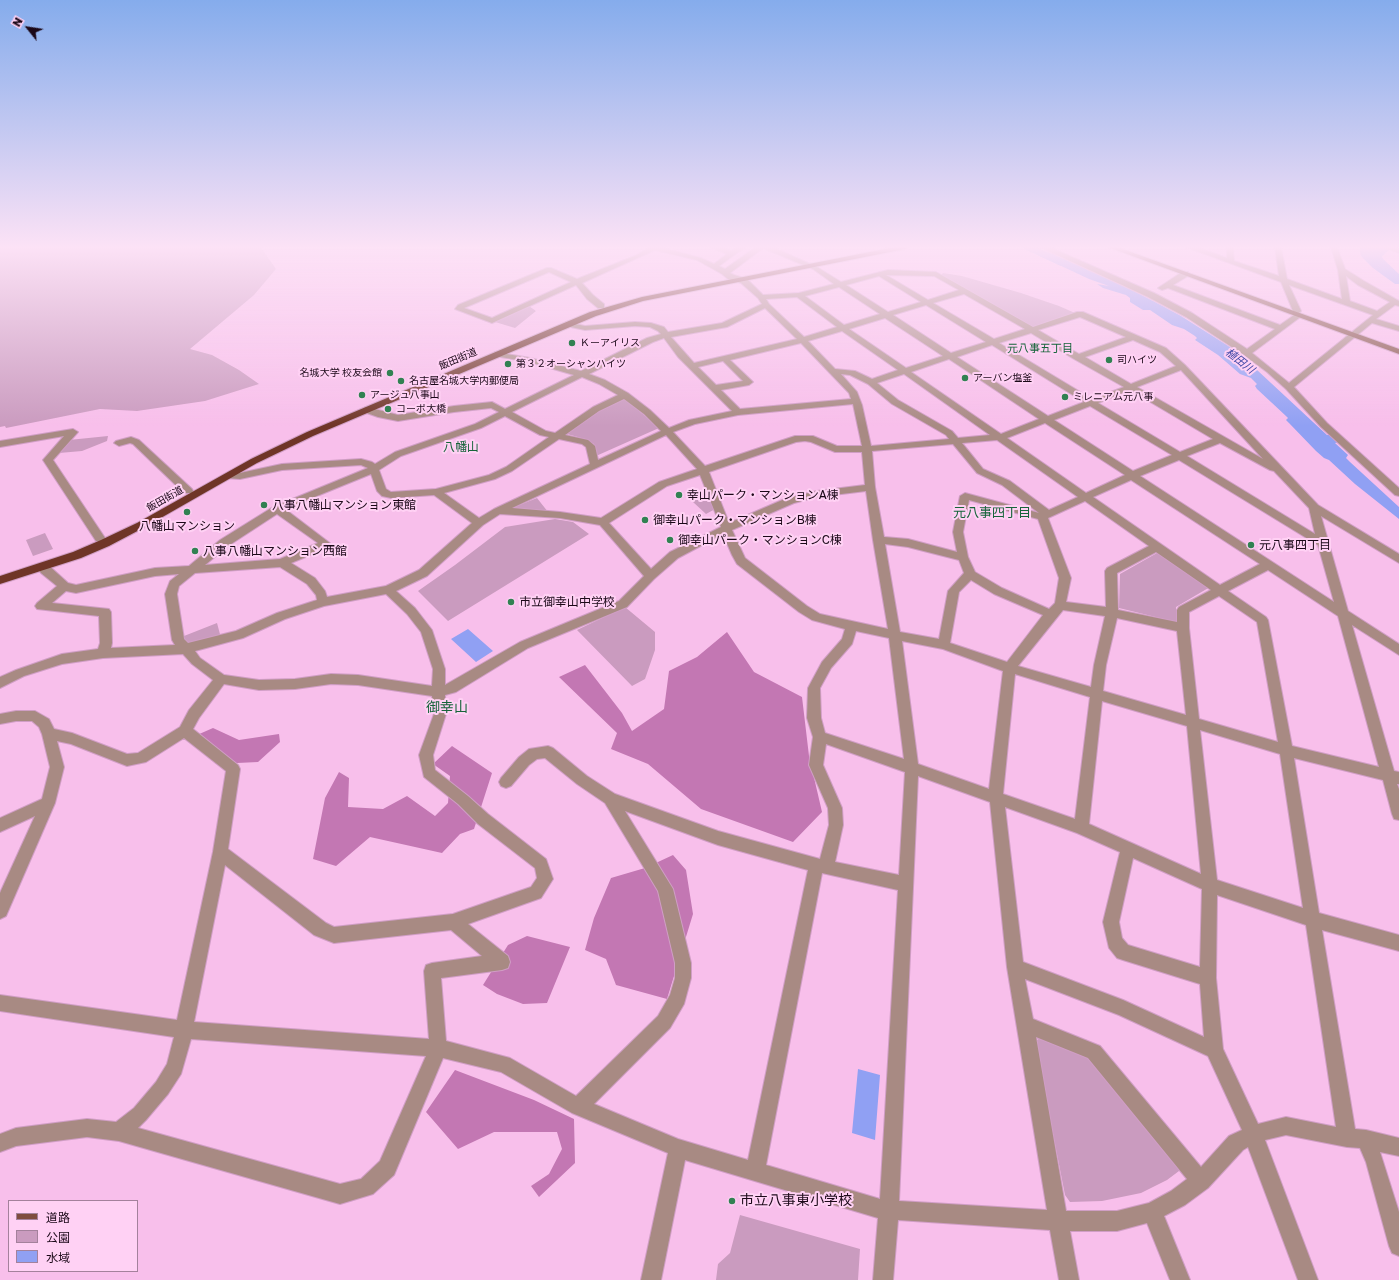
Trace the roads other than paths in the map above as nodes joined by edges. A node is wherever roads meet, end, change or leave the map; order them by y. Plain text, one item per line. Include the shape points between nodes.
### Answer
1 (462, 307) edge
2 (522, 307) edge
3 (599, 307) edge
4 (615, 307) edge
5 (754, 307) edge
6 (769, 307) edge
7 (815, 307) edge
8 (875, 307) edge
9 (911, 307) edge
10 (935, 307) edge
11 (992, 307) edge
12 (1172, 307) edge
13 (1225, 307) edge
14 (1280, 307) edge
15 (1281, 307) edge
16 (1295, 307) edge
17 (1359, 307) edge
18 (1391, 307) edge
19 (1298, 313) junction
20 (886, 314) junction
21 (1378, 314) junction
22 (1371, 320) junction
23 (568, 324) junction
24 (844, 328) junction
25 (1281, 328) junction
26 (1399, 329) edge
27 (1033, 330) junction
28 (1354, 333) junction
29 (667, 335) junction
30 (1133, 337) junction
31 (802, 340) junction
32 (993, 343) junction
33 (1399, 348) edge
34 (1399, 352) edge
35 (1247, 353) junction
36 (498, 354) junction
37 (950, 356) junction
38 (1077, 356) junction
39 (725, 359) junction
40 (693, 366) junction
41 (1182, 366) junction
42 (832, 371) junction
43 (906, 371) junction
44 (582, 374) junction
45 (871, 382) junction
46 (1130, 387) junction
47 (1288, 387) junction
48 (715, 388) junction
49 (625, 395) junction
50 (856, 401) junction
51 (1091, 402) junction
52 (367, 410) junction
53 (504, 412) junction
54 (738, 412) junction
55 (1047, 419) junction
56 (668, 432) junction
57 (557, 435) junction
58 (1001, 437) junction
59 (1220, 439) junction
60 (955, 442) junction
61 (119, 443) dead end
62 (0, 444) edge
63 (867, 449) junction
64 (1179, 456) junction
65 (595, 465) junction
66 (374, 469) junction
67 (703, 470) junction
68 (1282, 472) junction
69 (1133, 475) junction
70 (228, 476) junction
71 (870, 487) junction
72 (188, 491) junction
73 (436, 492) junction
74 (1399, 493) edge
75 (1086, 497) junction
76 (1314, 507) junction
77 (276, 509) junction
78 (498, 511) junction
79 (1046, 516) junction
80 (603, 522) junction
81 (479, 523) junction
82 (727, 528) junction
83 (100, 538) junction
84 (878, 540) junction
85 (1322, 543) junction
86 (1156, 547) junction
87 (963, 557) junction
88 (1399, 559) edge
89 (282, 563) junction
90 (1270, 564) junction
91 (43, 567) junction
92 (192, 570) junction
93 (0, 574) edge
94 (970, 574) junction
95 (650, 576) junction
96 (0, 580) edge
97 (64, 586) junction
98 (388, 590) junction
99 (1220, 590) junction
100 (323, 602) junction
101 (1055, 609) junction
102 (1342, 611) junction
103 (1112, 612) junction
104 (851, 626) junction
105 (1183, 628) junction
106 (895, 635) junction
107 (944, 645) junction
108 (184, 649) junction
109 (1399, 650) edge
110 (103, 653) junction
111 (1009, 668) junction
112 (221, 679) junction
113 (0, 683) edge
114 (438, 692) junction
115 (1097, 694) junction
116 (0, 719) edge
117 (1194, 722) junction
118 (185, 731) junction
119 (49, 734) junction
120 (820, 737) junction
121 (1286, 750) junction
122 (912, 768) junction
123 (1393, 777) edge
124 (506, 782) dead end
125 (610, 799) junction
126 (997, 799) junction
127 (48, 803) junction
128 (1399, 814) edge
129 (0, 825) edge
130 (1081, 828) junction
131 (1128, 850) junction
132 (220, 852) junction
133 (821, 866) junction
134 (906, 884) junction
135 (1210, 886) junction
136 (0, 911) edge
137 (1312, 918) junction
138 (453, 922) junction
139 (1399, 943) edge
140 (1015, 967) junction
141 (1208, 978) junction
142 (0, 1003) edge
143 (1024, 1024) junction
144 (184, 1030) junction
145 (438, 1048) junction
146 (1214, 1050) junction
147 (578, 1107) junction
148 (119, 1132) junction
149 (1253, 1134) junction
150 (1347, 1138) junction
151 (1366, 1139) junction
152 (0, 1143) edge
153 (1399, 1147) edge
154 (678, 1148) junction
155 (755, 1171) junction
156 (1200, 1181) junction
157 (888, 1210) junction
158 (1152, 1212) junction
159 (1058, 1221) junction
160 (1399, 1246) edge
161 (651, 1280) edge
162 (883, 1280) edge
163 (1069, 1280) edge
164 (1180, 1280) edge
165 (1308, 1280) edge

1 - 2 street via 459,309 492,320
3 - 72 highway, 飯田街道 via 306,430 247,458
4 - 23 highway, 飯田街道
5 - 29 street via 724,325
6 - 31 street
7 - 24 street
8 - 20 street
9 - 20 street
10 - 32 street
11 - 27 street
12 - 35 street
13 - 25 street
14 - 19 main road
15 - 19 main road
16 - 19 street
17 - 21 street
18 - 21 street
19 - 25 street
19 - 28 main road
20 - 24 street
20 - 37 street
21 - 22 street
22 - 26 street
22 - 28 street
23 - 29 street via 585,328 651,325 661,328
23 - 36 highway, 飯田街道
24 - 31 street
24 - 43 street
25 - 35 street
27 - 30 street via 1080,314
27 - 32 street
27 - 38 street
28 - 33 main road
28 - 34 main road
28 - 47 street
29 - 40 street via 681,355
29 - 44 street via 650,340
30 - 38 street
30 - 41 street via 1163,350
31 - 39 street
31 - 42 street
32 - 37 street
32 - 51 street
35 - 47 street
36 - 44 street
36 - 52 highway, 飯田街道
37 - 43 street
37 - 55 street
38 - 46 street
39 - 40 street
39 - 48 street via 749,382
40 - 48 street
41 - 46 street
41 - 68 street
42 - 45 street via 852,373
42 - 50 street via 852,392
43 - 45 street
43 - 58 street
44 - 49 street
44 - 53 street
45 - 60 street via 895,402 949,434
46 - 51 street
46 - 59 street
47 - 74 street via 1324,426
48 - 54 street
49 - 56 street via 648,412
49 - 57 street via 596,409
50 - 54 street
50 - 63 street
51 - 55 street
51 - 64 street
52 - 53 street via 398,418 492,405
52 - 70 highway, 飯田街道 via 310,434
53 - 57 street via 543,433
53 - 66 street via 478,426 398,454
54 - 56 street via 692,422
55 - 58 street
55 - 69 street
56 - 65 street
56 - 67 street
57 - 65 street via 585,442 590,446
57 - 73 street via 509,469 492,477
58 - 60 street
58 - 75 street
59 - 64 street
59 - 68 street
60 - 63 street
60 - 79 street via 980,472 1006,483
61 - 72 street via 131,440 136,442
62 - 83 street via 73,432 48,460
63 - 67 street via 835,449 805,438 795,439
63 - 71 street
64 - 69 street
64 - 85 street
65 - 78 street
66 - 70 street via 369,464 361,462 282,467
66 - 73 street via 382,491 386,494
66 - 77 street
67 - 80 street via 664,484
67 - 82 street
68 - 76 street
69 - 75 street
69 - 90 street
70 - 91 highway, 飯田街道 via 105,543
71 - 82 street via 791,500
71 - 84 street
72 - 83 highway, 飯田街道
73 - 81 street
75 - 79 street
75 - 86 street
76 - 85 street
76 - 88 street
77 - 89 street via 326,544
77 - 92 street via 224,543
78 - 80 street via 560,515
78 - 81 street
79 - 87 street via 965,496 958,532
79 - 101 street via 1065,578
80 - 95 street
81 - 98 street via 423,573
82 - 95 street via 674,555
82 - 104 street via 741,562 803,610 816,617
83 - 93 highway, 飯田街道
84 - 87 street via 908,543
84 - 106 street
85 - 102 street
86 - 99 street
86 - 103 street via 1111,571
87 - 94 street
89 - 92 street
89 - 100 street via 311,581 321,594
90 - 99 street
90 - 102 street
91 - 96 highway, 飯田街道
91 - 97 street
92 - 97 street via 155,572 76,589
92 - 108 street via 174,584 171,594 178,640
94 - 101 street via 998,591
94 - 107 street via 954,591
95 - 114 street via 623,604 524,645 452,688
97 - 110 street via 41,606 105,612 106,643
98 - 100 street
98 - 114 street via 411,611 426,630 439,669
99 - 105 street via 1183,610
99 - 121 street via 1262,620
100 - 108 street via 281,616 239,635
101 - 103 street
101 - 111 street
102 - 109 street
102 - 123 street
103 - 105 street
103 - 115 street via 1100,665
104 - 106 street
104 - 120 street via 848,641 826,665 814,688 814,718
105 - 117 street
106 - 107 street
106 - 122 street
107 - 111 street
108 - 110 street
108 - 112 street
110 - 113 street via 62,659 20,673
111 - 115 street
111 - 126 street
112 - 114 street via 259,685 331,679 358,680
112 - 118 street via 194,714
114 - 138 street via 440,714 426,755 429,773 541,864 545,879 536,893
115 - 117 street
115 - 130 street
116 - 119 street via 35,716 44,723
117 - 121 street
117 - 135 street
118 - 119 street via 142,758 127,760 72,739
118 - 132 street via 233,769
119 - 127 street via 57,767
120 - 122 street
120 - 133 street via 816,765 835,808 836,825
121 - 123 street
121 - 137 street
122 - 126 street
122 - 134 street
123 - 128 street
124 - 125 street via 524,760 534,753 548,752
125 - 133 street via 718,838
125 - 147 street via 665,889 683,963 683,978 678,998 664,1022
126 - 130 street
126 - 140 street
127 - 129 street
127 - 136 street
130 - 131 street
131 - 135 street
131 - 141 street via 1111,922 1115,942 1123,952
132 - 138 street via 320,929 334,936
132 - 144 street
133 - 134 street
133 - 155 street
134 - 157 street
135 - 137 street
135 - 141 street
137 - 139 street
137 - 150 street
138 - 145 street via 502,962 432,971
140 - 143 street
140 - 146 street via 1123,1008
141 - 146 street
142 - 144 street
143 - 156 street via 1094,1052
143 - 159 street
144 - 145 street
144 - 148 street via 175,1068 140,1114
145 - 147 street via 504,1064
145 - 148 street via 387,1168 366,1187 340,1194
146 - 149 street
147 - 154 street
148 - 152 street via 87,1128 16,1137
149 - 150 street via 1286,1126
149 - 156 street via 1236,1143
149 - 165 street
150 - 151 street
151 - 153 street
151 - 160 street
154 - 155 street
154 - 161 street
155 - 157 street via 874,1208
156 - 158 street via 1178,1198
157 - 159 street
157 - 162 street
158 - 159 street via 1117,1221
158 - 164 street
159 - 163 street

